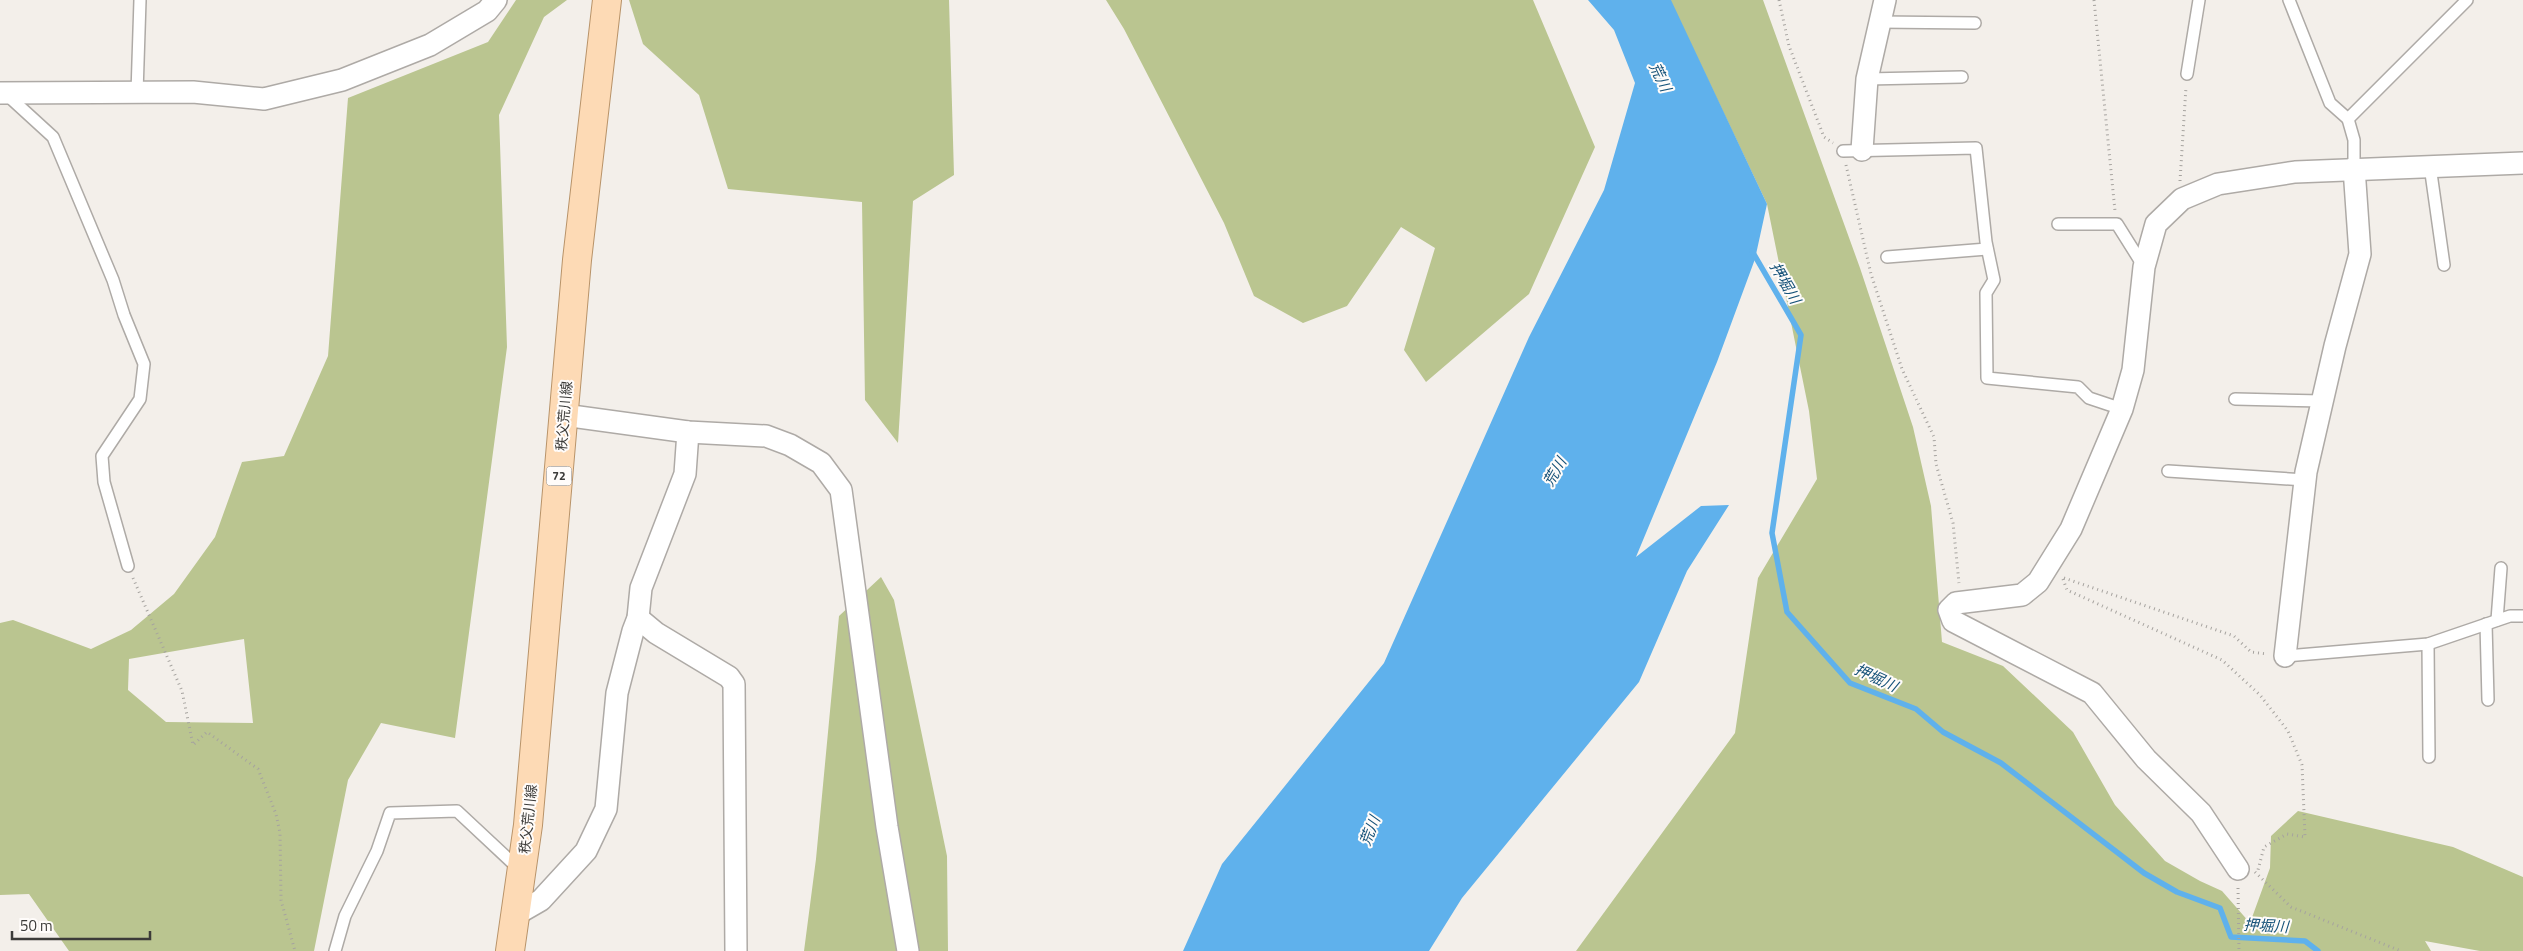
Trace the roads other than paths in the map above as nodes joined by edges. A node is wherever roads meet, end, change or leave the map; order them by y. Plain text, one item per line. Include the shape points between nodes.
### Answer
1 (140, 0) edge
2 (496, 0) edge
3 (607, 0) edge
4 (1885, 0) edge
5 (2199, 0) edge
6 (2289, 0) edge
7 (2467, 0) edge
8 (1879, 22) junction
9 (1975, 23) dead end
10 (2187, 74) road end
11 (1962, 77) dead end
12 (1866, 79) junction
13 (3, 93) edge
14 (137, 93) junction
15 (2348, 119) junction
16 (1852, 150) joint
17 (2523, 163) edge
18 (2430, 166) junction
19 (2354, 168) junction
20 (2058, 224) dead end
21 (1987, 249) junction
22 (1888, 256) dead end
23 (2444, 265) dead end
24 (2144, 268) junction
25 (2235, 399) dead end
26 (2322, 400) junction
27 (2122, 409) junction
28 (564, 415) junction
29 (688, 432) junction
30 (2168, 471) dead end
31 (2305, 480) junction
32 (128, 566) road end
33 (2501, 568) dead end
34 (2523, 616) edge
35 (638, 618) junction
36 (2492, 622) junction
37 (2428, 644) junction
38 (2285, 656) joint
39 (2488, 700) dead end
40 (2429, 757) dead end
41 (2248, 871) road end
42 (522, 872) junction
43 (515, 915) junction
44 (335, 951) edge
45 (510, 951) edge
46 (736, 951) edge
47 (908, 951) edge

1 - 14 lane
2 - 14 street via 487,11 430,46 342,80 264,99 193,92
3 - 28 main road, 秩父荒川線 / 72 via 576,260
4 - 8 street
5 - 10 lane
6 - 15 lane via 2330,103
7 - 15 lane
8 - 9 lane
8 - 12 street
11 - 12 lane
12 - 16 street
13 - 14 street
13 - 32 lane via 53,137 114,280 144,364 140,399 102,456 104,482
15 - 19 lane via 2354,140
16 - 21 lane via 1976,148
17 - 18 street
18 - 19 street
18 - 23 lane
19 - 24 street via 2296,172 2218,184 2182,199 2156,224
19 - 26 street via 2360,254
20 - 24 lane via 2117,224
21 - 22 lane
21 - 27 lane via 1994,280 1986,292 1987,378 2078,387 2089,398
24 - 27 street via 2133,370
25 - 26 lane
26 - 31 street
27 - 41 street via 2054,575 2038,582 2022,595 1956,603 1949,610 1953,621 2092,693 2146,759 2201,813
28 - 29 street
28 - 42 main road, 秩父荒川線 / 72
29 - 35 street via 685,474 641,588
29 - 47 street via 766,436 790,445 821,464 841,490 887,827
30 - 31 lane
31 - 38 street
33 - 36 lane
34 - 36 lane
35 - 43 street via 617,694 606,809 586,851 540,900
35 - 46 street via 656,633 730,677 734,684
36 - 37 lane
36 - 39 lane
37 - 38 lane
37 - 40 lane
42 - 43 main road, 秩父荒川線 / 72
42 - 44 lane via 457,811 390,813 377,851 345,916
43 - 45 main road, 秩父荒川線 / 72

